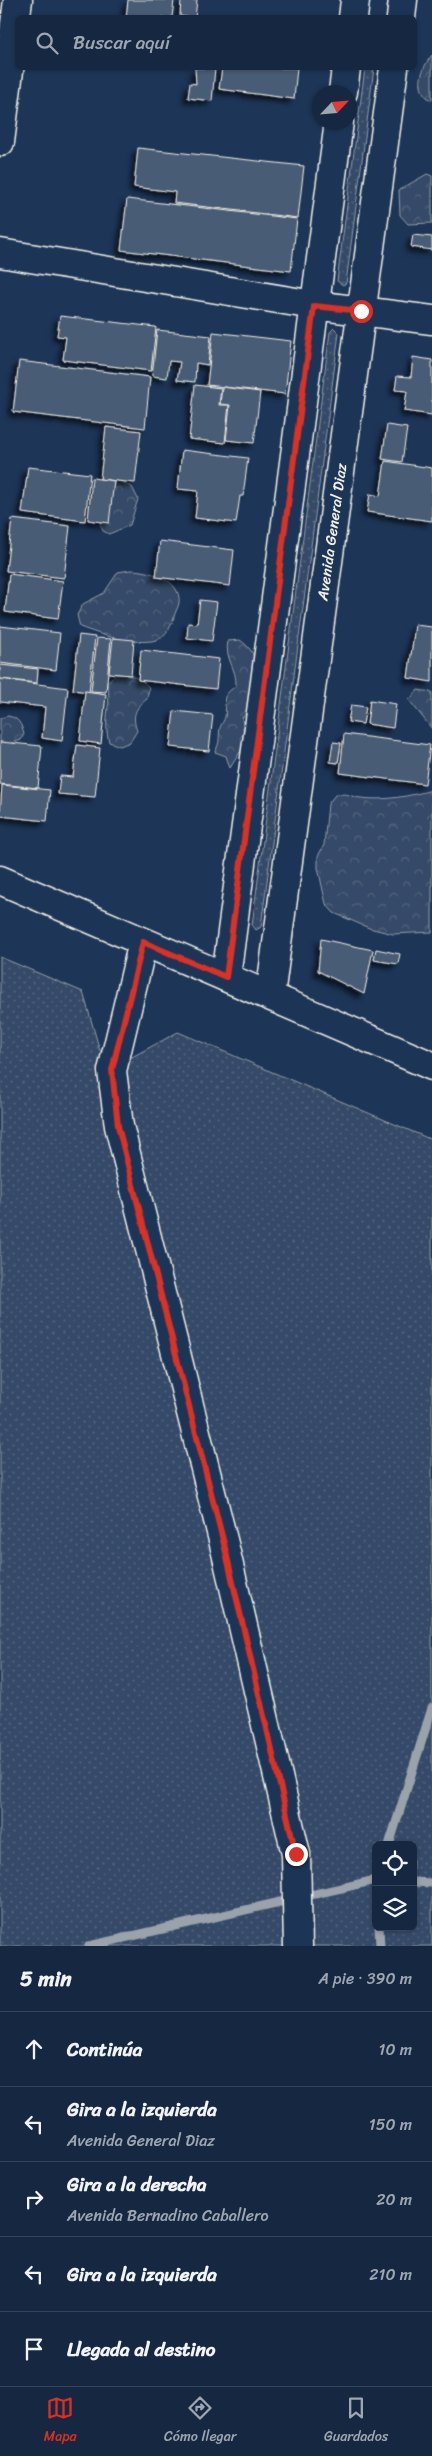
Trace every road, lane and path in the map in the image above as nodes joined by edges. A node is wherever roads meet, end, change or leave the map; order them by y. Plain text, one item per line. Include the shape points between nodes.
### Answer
1 (18, 0) edge
2 (355, 0) edge
3 (403, 0) edge
4 (16, 15) edge
5 (353, 15) edge
6 (401, 15) edge
7 (15, 24) edge
8 (346, 70) edge
9 (394, 70) edge
10 (344, 85) edge
11 (338, 130) edge
12 (0, 142) edge
13 (0, 253) edge
14 (314, 306) junction
15 (361, 311) junction
16 (432, 320) edge
17 (0, 880) edge
18 (143, 942) junction
19 (226, 977) junction
20 (270, 996) junction
21 (432, 1066) edge
22 (298, 1946) edge

1 - 4 street
2 - 5 street
3 - 6 street
7 - 12 street
8 - 10 street
9 - 15 street, Avenida General Diaz
11 - 14 street
13 - 14 street
14 - 15 street
14 - 19 street
15 - 16 street
15 - 20 street, Avenida General Diaz
17 - 18 street
18 - 19 street
18 - 22 street via 112,1070 118,1126 224,1544 296,1854
19 - 20 street
20 - 21 street

